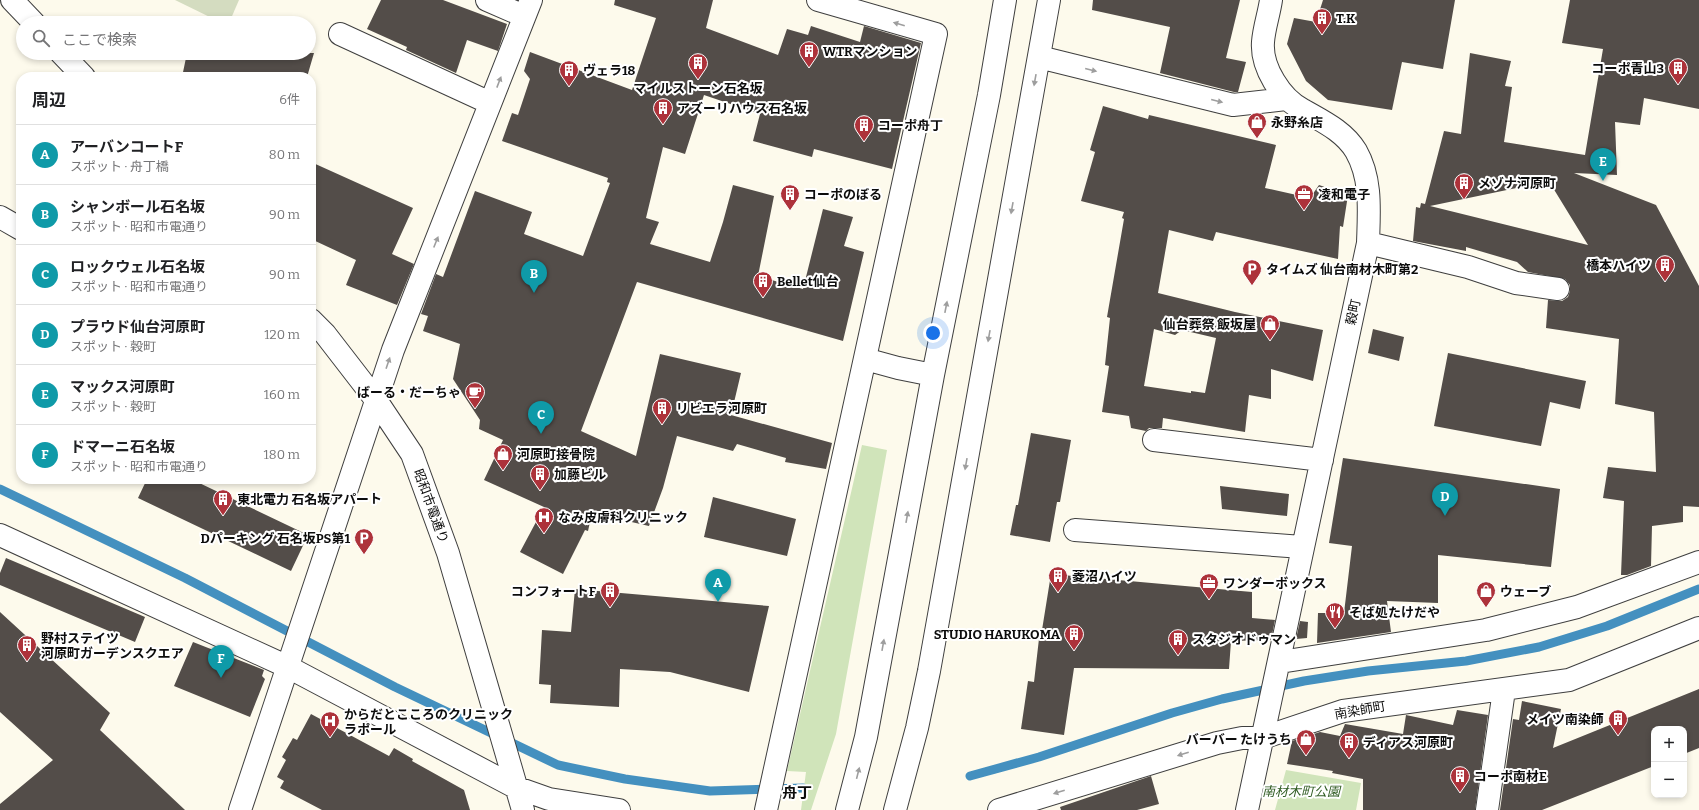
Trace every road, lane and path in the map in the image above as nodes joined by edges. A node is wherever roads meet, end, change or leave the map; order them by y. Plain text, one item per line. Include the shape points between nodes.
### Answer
1 (12, 0) edge
2 (487, 0) edge
3 (818, 0) edge
4 (1005, 0) edge
5 (1049, 0) edge
6 (1271, 0) edge
7 (528, 8) edge
8 (27, 16) edge
9 (340, 34) dead end
10 (1039, 57) junction
11 (68, 60) edge
12 (79, 72) edge
13 (1286, 99) junction
14 (490, 103) junction
15 (0, 217) edge
16 (16, 226) edge
17 (1368, 243) junction
18 (1558, 289) dead end
19 (316, 330) edge
20 (864, 359) junction
21 (933, 375) junction
22 (376, 400) junction
23 (1154, 440) dead end
24 (1322, 460) junction
25 (1075, 530) dead end
26 (0, 535) edge
27 (1302, 547) junction
28 (1699, 562) edge
29 (1699, 628) edge
30 (290, 659) junction
31 (1278, 668) junction
32 (1504, 690) junction
33 (1264, 730) junction
34 (515, 786) junction
35 (240, 810) edge
36 (522, 810) edge
37 (619, 810) edge
38 (766, 810) edge
39 (847, 810) edge
40 (896, 810) edge
41 (999, 810) edge
42 (1247, 810) edge
43 (1487, 810) edge

1 - 8 street
2 - 7 street
20 -> 3 street via 936,34
21 -> 4 street via 989,95
5 - 10 street
6 - 13 street, 穀町 via 1263,43 1264,51 1270,73
14 -> 7 street
9 - 14 street
10 -> 13 street via 1233,105
10 -> 40 street via 929,672 916,736
11 - 12 street
13 - 17 street, 穀町 via 1338,131 1355,149 1367,177
22 -> 14 street via 393,350
15 - 16 street
17 - 18 street via 1468,267 1516,283
17 - 24 street, 穀町
19 - 22 street, 昭和市電通り
20 - 21 street
20 - 38 street
39 -> 21 street via 866,737
22 - 30 street
22 - 34 street, 昭和市電通り via 412,454 448,553
23 - 24 street
24 - 27 street, 穀町
25 - 27 street
26 - 30 street
27 - 31 street, 穀町
28 - 31 street via 1577,607 1486,630
29 - 32 street, 南染師町 via 1569,680
30 - 34 street via 464,761
30 - 35 street
31 - 33 street, 穀町
32 - 33 street, 南染師町 via 1343,711
32 - 43 street
33 -> 41 street, 南染師町
33 - 42 street, 穀町
34 - 36 street
34 - 37 street via 549,799

